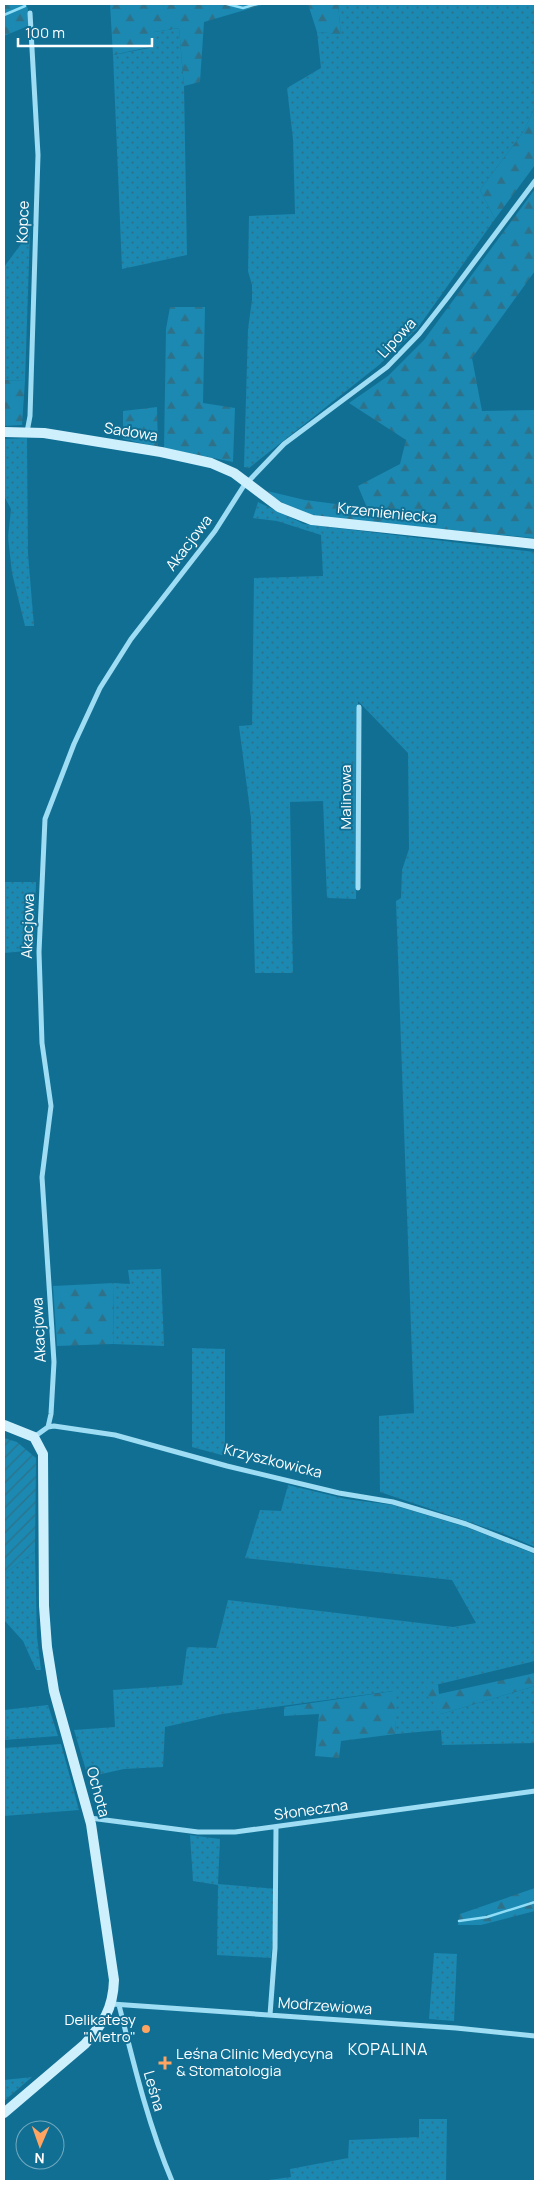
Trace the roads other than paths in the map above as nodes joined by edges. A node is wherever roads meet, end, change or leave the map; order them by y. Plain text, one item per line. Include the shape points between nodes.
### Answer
1 (30, 13) dead end
2 (535, 181) edge
3 (4, 432) edge
4 (27, 432) junction
5 (247, 482) junction
6 (535, 544) edge
7 (359, 707) dead end
8 (358, 888) dead end
9 (4, 1426) edge
10 (48, 1427) junction
11 (34, 1437) junction
12 (535, 1551) edge
13 (535, 1791) edge
14 (90, 1818) junction
15 (276, 1828) junction
16 (115, 2005) junction
17 (270, 2015) junction
18 (535, 2036) edge
19 (4, 2114) edge
20 (172, 2181) edge

1 - 4 street, Kopce via 38,163
2 - 5 street, Lipowa via 419,334 393,361 344,401 284,444
3 - 4 street, Sadowa
4 - 5 street, Sadowa via 187,457 224,468
5 - 6 street, Krzemieniecka via 278,507 312,520
5 - 10 street, Akacjowa via 215,531 130,639 100,688 45,819 39,952 42,1043 51,1106 42,1177 54,1362
7 - 8 street, Malinowa
9 - 11 street
10 - 11 street
10 - 12 street, Krzyszkowicka via 64,1426 115,1435 339,1493 393,1502 466,1524
11 - 14 street, Ochota via 44,1463 44,1606 50,1673
13 - 15 street, Słoneczna
14 - 15 street, Słoneczna via 217,1833
14 - 16 street, Ochota via 113,1969
15 - 17 street via 275,1948
16 - 17 street, Modrzewiowa
16 - 19 street, Ochota via 84,2044
16 - 20 street, Leśna via 155,2138
17 - 18 street, Modrzewiowa

